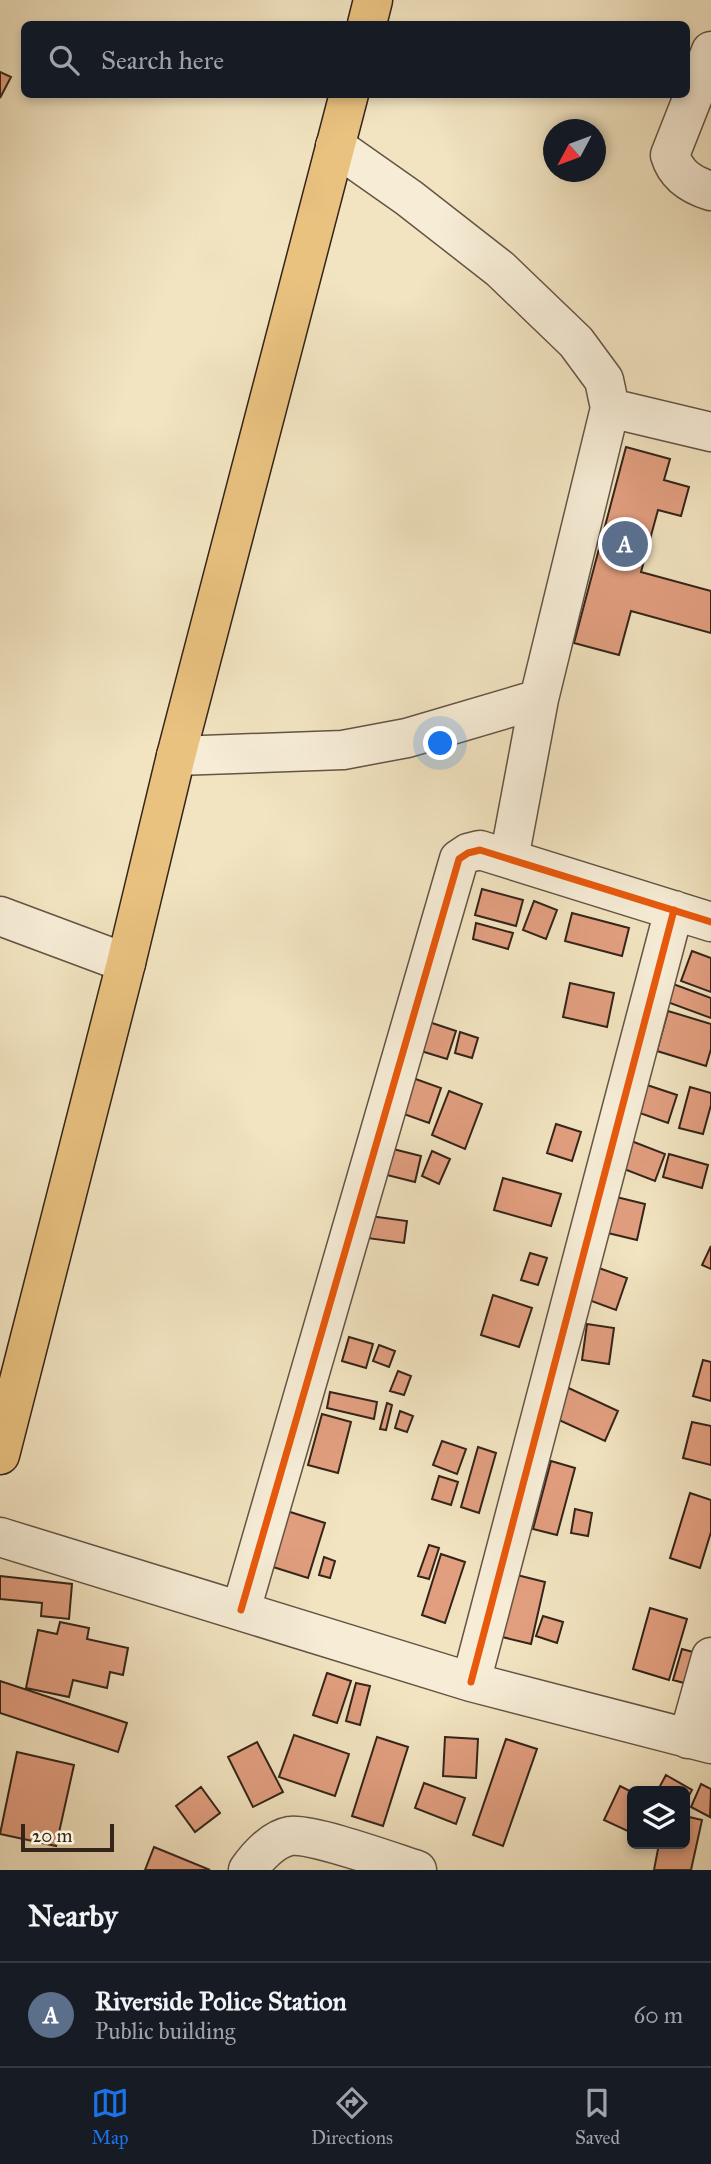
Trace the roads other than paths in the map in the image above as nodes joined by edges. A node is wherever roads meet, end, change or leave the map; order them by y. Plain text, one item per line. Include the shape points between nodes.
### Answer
1 (373, 0) edge
2 (368, 21) edge
3 (711, 51) edge
4 (348, 98) edge
5 (335, 146) junction
6 (711, 191) edge
7 (610, 408) junction
8 (711, 432) edge
9 (539, 699) junction
10 (176, 756) junction
11 (509, 859) junction
12 (674, 910) junction
13 (0, 916) edge
14 (711, 922) edge
15 (126, 963) junction
16 (0, 1455) edge
17 (0, 1537) edge
18 (241, 1611) junction
19 (711, 1657) edge
20 (471, 1682) junction
21 (700, 1742) edge
22 (248, 1870) edge
23 (417, 1870) edge

1 - 2 main road
3 - 6 street via 670,155 674,168 687,181
4 - 5 main road
5 - 7 street via 509,278 576,342 604,380
5 - 10 main road
7 - 8 street
7 - 9 street
9 - 10 street via 407,738 344,750
9 - 11 street
10 - 15 main road
11 - 12 street
11 - 18 street via 480,850 459,859
12 - 14 street
12 - 20 street
13 - 15 street
15 - 16 main road
17 - 18 street
18 - 20 street
19 - 21 street
20 - 21 street
22 - 23 street via 264,1850 289,1836 312,1838

